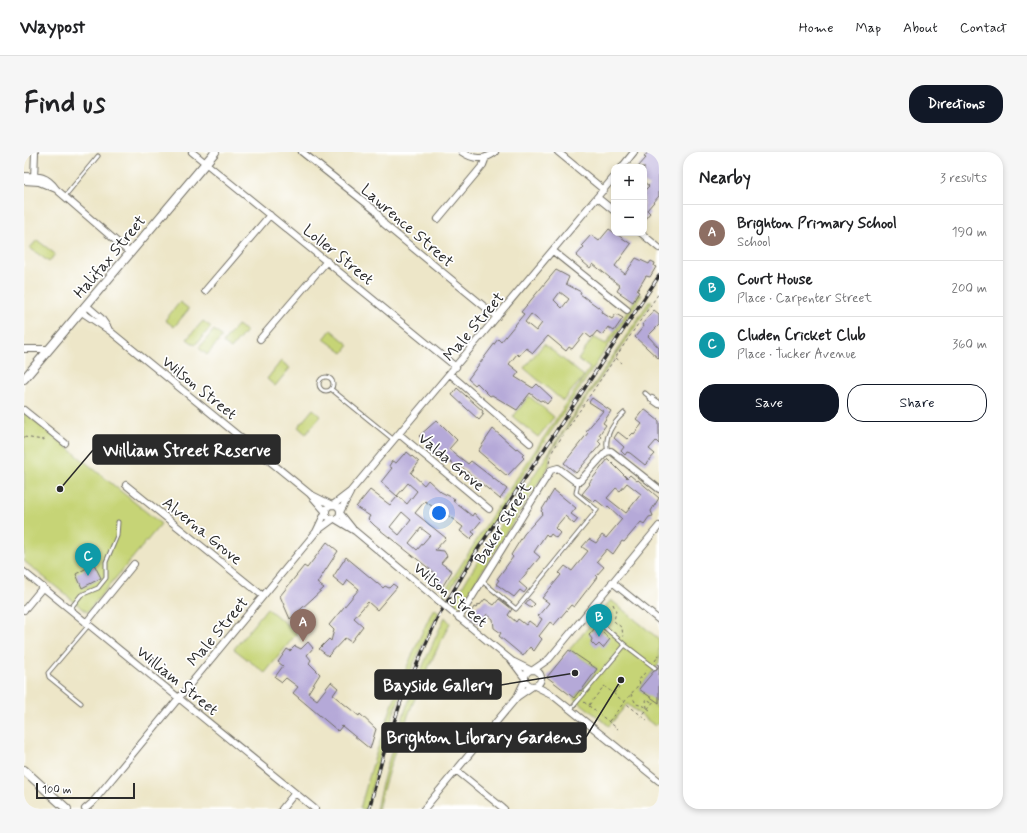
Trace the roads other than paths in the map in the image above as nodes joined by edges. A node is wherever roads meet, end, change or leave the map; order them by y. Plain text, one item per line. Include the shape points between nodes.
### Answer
1 (36, 152) edge
2 (192, 152) edge
3 (215, 152) edge
4 (302, 152) edge
5 (462, 152) edge
6 (494, 152) edge
7 (558, 152) edge
8 (634, 152) edge
9 (98, 156) dead end
10 (486, 157) junction
11 (206, 163) junction
12 (624, 164) edge
13 (24, 176) edge
14 (34, 179) junction
15 (24, 181) edge
16 (611, 181) edge
17 (604, 190) junction
18 (64, 196) junction
19 (598, 198) junction
20 (611, 209) edge
21 (270, 215) junction
22 (438, 219) dead end
23 (645, 236) edge
24 (659, 248) edge
25 (553, 251) junction
26 (130, 253) junction
27 (327, 261) junction
28 (205, 291) dead end
29 (83, 308) junction
30 (627, 310) dead end
31 (497, 317) junction
32 (260, 339) dead end
33 (24, 349) edge
34 (49, 349) junction
35 (456, 367) junction
36 (450, 374) junction
37 (24, 379) edge
38 (331, 389) junction
39 (645, 393) dead end
40 (652, 399) joint
41 (659, 404) edge
42 (24, 410) edge
43 (624, 413) dead end
44 (399, 434) junction
45 (394, 440) junction
46 (65, 443) dead end
47 (530, 443) dead end
48 (608, 451) junction
49 (578, 482) junction
50 (126, 485) dead end
51 (659, 489) edge
52 (350, 492) junction
53 (310, 494) junction
54 (332, 505) junction
55 (489, 509) dead end
56 (325, 512) junction
57 (340, 512) junction
58 (334, 520) junction
59 (118, 522) dead end
60 (659, 526) edge
61 (354, 531) junction
62 (316, 532) junction
63 (134, 564) dead end
64 (24, 572) edge
65 (482, 580) junction
66 (612, 582) junction
67 (43, 587) junction
68 (263, 596) junction
69 (69, 609) junction
70 (24, 610) edge
71 (587, 612) junction
72 (459, 618) junction
73 (659, 620) edge
74 (88, 624) junction
75 (625, 645) junction
76 (549, 659) junction
77 (512, 661) junction
78 (655, 668) dead end
79 (532, 670) junction
80 (541, 678) junction
81 (524, 679) junction
82 (534, 686) junction
83 (551, 694) junction
84 (517, 697) junction
85 (179, 698) junction
86 (81, 703) dead end
87 (571, 710) junction
88 (24, 770) edge
89 (456, 770) junction
90 (659, 781) edge
91 (295, 793) junction
92 (91, 806) edge
93 (67, 808) edge
94 (85, 809) edge
95 (282, 809) edge
96 (315, 809) edge
97 (424, 809) edge
98 (504, 809) edge

1 - 14 street
2 - 11 street, Loller Street
3 - 11 street, Halifax Street
4 - 31 street, Lawrence Street via 376,211 384,224
5 - 10 street via 476,158
6 - 10 street
7 - 17 street
8 - 12 street
9 - 18 lane
10 - 22 street via 483,165
11 - 21 street, Loller Street
11 - 26 street, Halifax Street
13 - 14 street
14 - 15 street
14 - 18 street via 56,189
16 - 17 street, Male Street
17 - 19 street, Male Street
18 - 26 street
19 - 20 street
19 - 25 street, Male Street
21 - 27 street, Loller Street
21 - 28 street
23 - 24 street
25 - 30 street
25 - 31 street, Male Street
26 - 29 street, Halifax Street
27 - 32 street
27 - 35 street, Loller Street
29 - 34 street, Halifax Street
29 - 53 street, Wilson Street via 101,318 110,331
31 - 35 street, Male Street
33 - 34 street
34 - 37 street, Halifax Street
35 - 36 street, Male Street
36 - 44 street, Male Street
36 - 47 street
38 - 38 lane via 331,379 321,379 322,390
38 - 45 lane
39 - 40 lane
40 - 41 street
42 - 46 street
43 - 48 lane via 614,424 608,437
44 - 45 street, Male Street
44 - 55 street, Valda Grove
45 - 52 street, Male Street
48 - 49 street
48 - 51 street via 617,454
49 - 65 street, Baker Street via 561,469 552,470
49 - 65 lane via 576,493 597,510 516,609
50 - 68 street, Alverna Grove
52 - 54 street, Male Street
52 - 57 street, Male Street
53 - 54 street, Wilson Street
53 - 56 street, Wilson Street
54 - 56 street
54 - 57 street via 338,507
56 - 58 street via 327,517
56 - 62 street, Male Street
57 - 58 street
57 - 61 street, Wilson Street
58 - 61 street, Wilson Street
58 - 62 street, Male Street
59 - 69 lane via 117,536 106,562 105,580 98,588 81,595
60 - 66 street
61 - 72 street, Wilson Street, bridge
62 - 68 street, Male Street
63 - 74 street
64 - 67 street, William Street
65 - 72 street, Baker Street
66 - 71 street
66 - 73 street
67 - 69 street, William Street
67 - 70 street
68 - 85 street, Male Street
69 - 74 street, William Street
71 - 75 lane
71 - 76 street
72 - 77 street, Wilson Street
74 - 85 street, William Street
74 - 86 lane via 48,672 49,677
75 - 78 lane
75 - 87 lane
76 - 79 street
76 - 80 street
77 - 79 street, Wilson Street
77 - 81 street, Wilson Street
79 - 80 street via 538,672
79 - 81 street via 526,672
80 - 82 street
80 - 83 street
81 - 82 street
81 - 84 street
82 - 83 street
82 - 84 street
83 - 87 street
84 - 89 street
85 - 91 street, William Street
85 - 92 street, Male Street
87 - 90 street
88 - 93 street
89 - 97 street
89 - 98 street
91 - 95 street
91 - 96 street, William Street
92 - 94 street, Male Street

